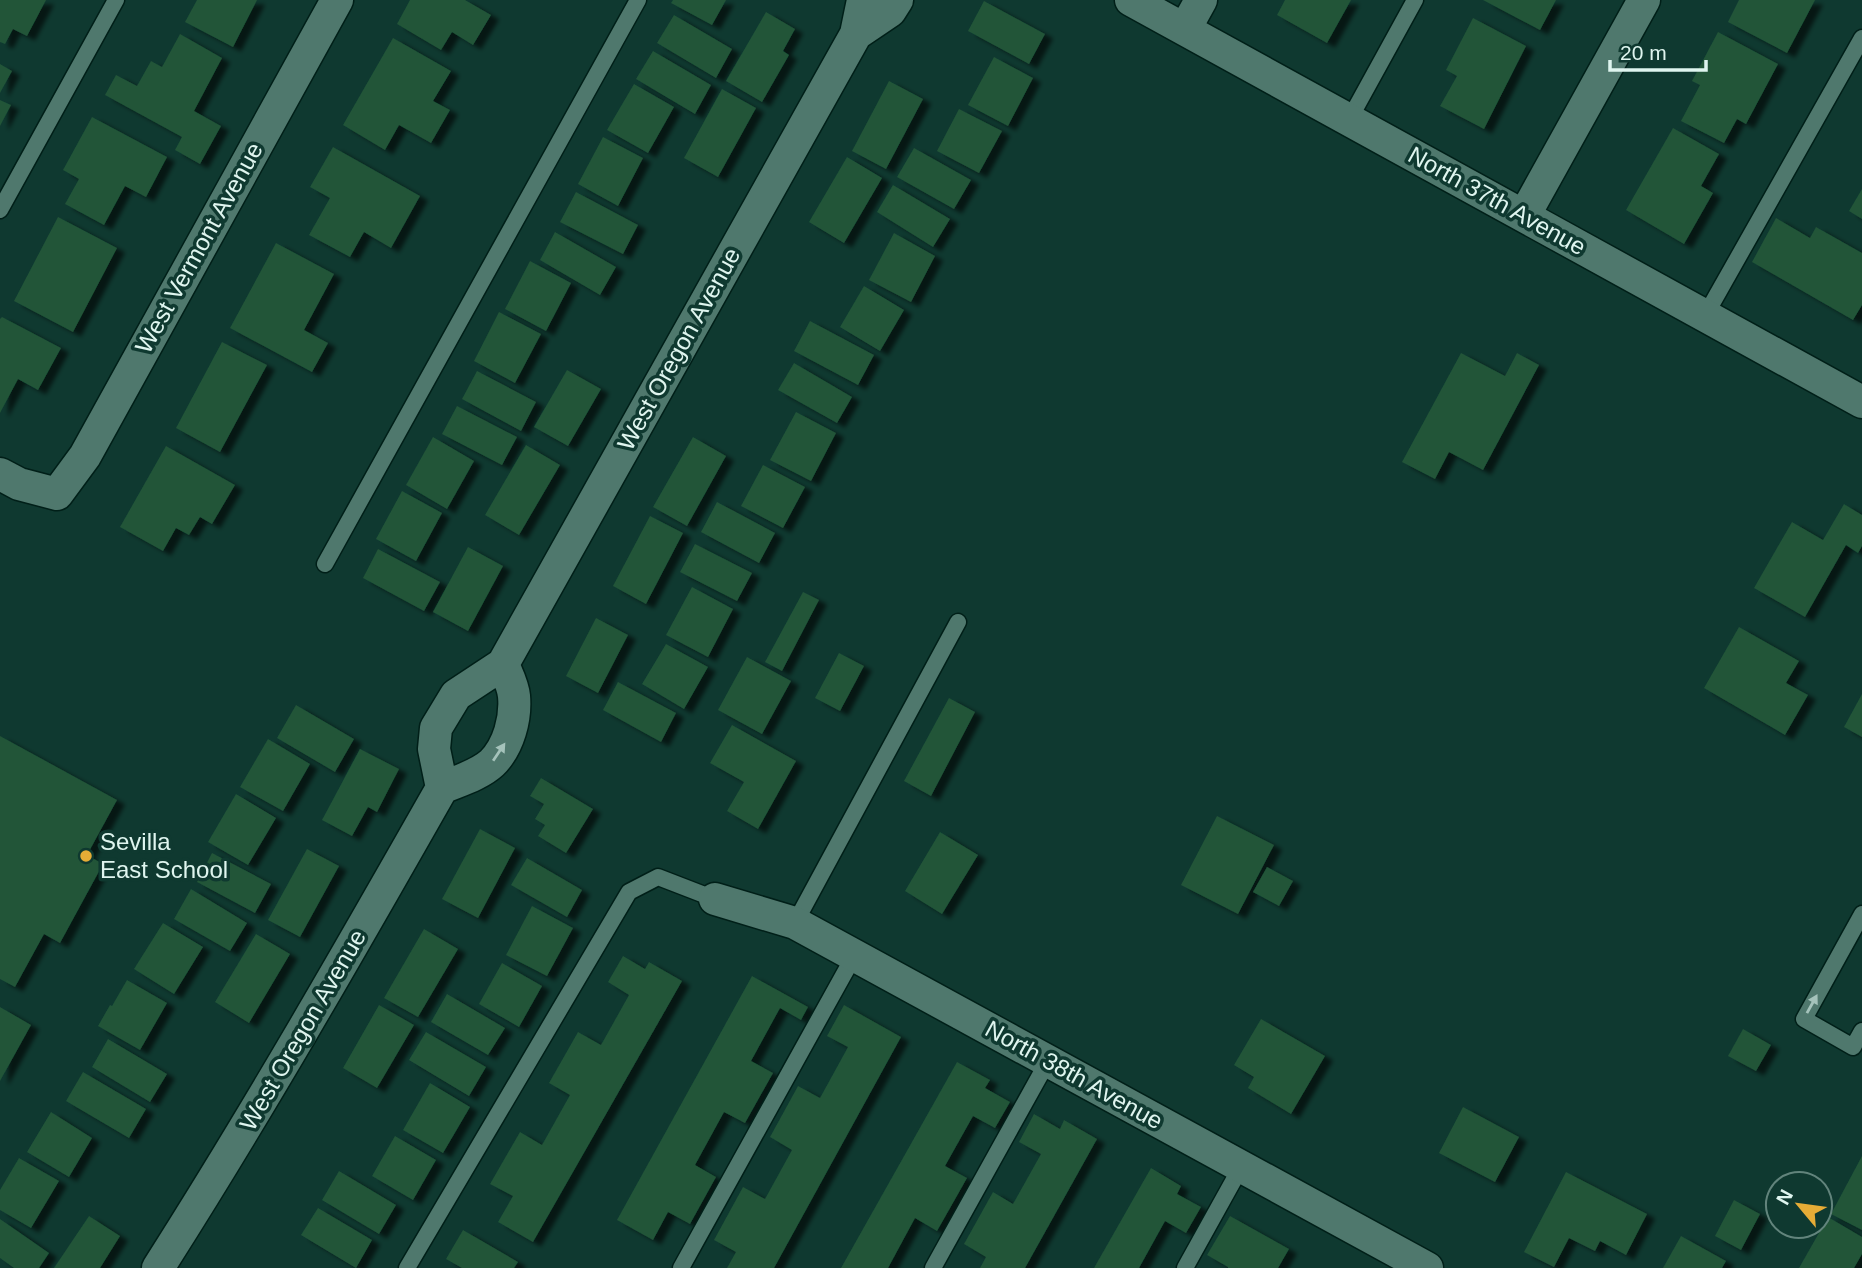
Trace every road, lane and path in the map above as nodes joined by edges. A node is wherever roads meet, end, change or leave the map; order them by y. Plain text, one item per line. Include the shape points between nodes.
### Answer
1 (116, 0) edge
2 (337, 0) edge
3 (638, 0) edge
4 (863, 0) edge
5 (897, 0) edge
6 (1131, 0) edge
7 (1201, 0) edge
8 (1415, 0) edge
9 (1644, 0) edge
10 (1185, 29) junction
11 (856, 34) junction
12 (1862, 38) edge
13 (1349, 120) junction
14 (0, 210) edge
15 (1524, 216) junction
16 (1705, 316) junction
17 (1862, 402) edge
18 (0, 474) edge
19 (325, 564) dead end
20 (958, 622) dead end
21 (503, 664) junction
22 (442, 788) junction
23 (715, 899) joint
24 (1862, 914) edge
25 (795, 923) junction
26 (854, 956) junction
27 (1862, 1031) edge
28 (1048, 1061) junction
29 (1241, 1167) junction
30 (158, 1268) edge
31 (407, 1268) edge
32 (681, 1268) edge
33 (933, 1268) edge
34 (1185, 1268) edge
35 (1427, 1268) edge

1 - 14 lane
2 - 18 street, West Vermont Avenue via 85,456 57,494
3 - 19 lane
4 - 11 street, West Oregon Avenue
5 - 11 street, West Oregon Avenue via 890,11
6 - 10 street, North 37th Avenue
7 - 10 street
8 - 13 lane
9 - 15 street
10 - 13 street, North 37th Avenue
11 - 21 street, West Oregon Avenue
12 - 16 lane
13 - 15 street, North 37th Avenue
15 - 16 street, North 37th Avenue
16 - 17 street, North 37th Avenue
20 - 25 lane
21 - 22 street, West Oregon Avenue via 456,695 436,727 434,749
22 -> 21 street via 492,763 505,745 514,719 514,693
22 - 30 street, West Oregon Avenue via 267,1092
23 - 25 street, North 38th Avenue
23 - 31 lane via 658,877 629,891
27 -> 24 lane via 1853,1048 1804,1019
25 - 26 street, North 38th Avenue
26 - 28 street, North 38th Avenue
26 - 32 lane
28 - 29 street, North 38th Avenue
28 - 33 lane
29 - 34 lane
29 - 35 street, North 38th Avenue

